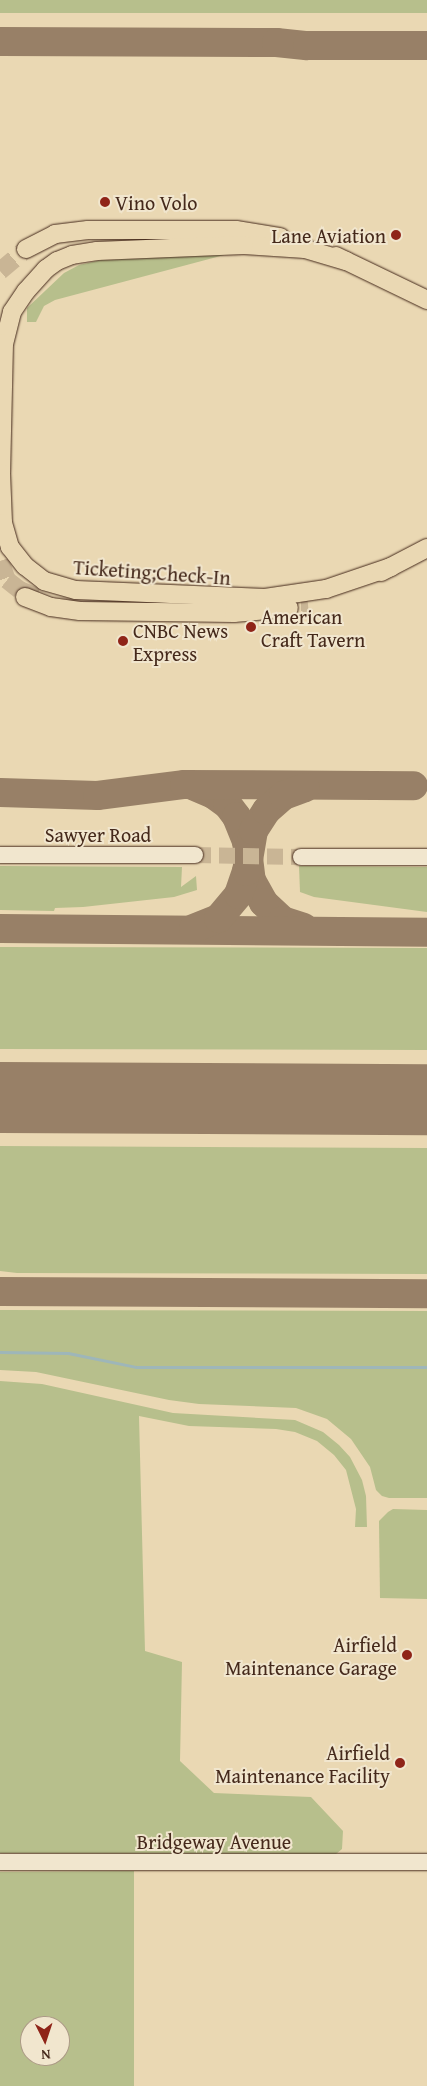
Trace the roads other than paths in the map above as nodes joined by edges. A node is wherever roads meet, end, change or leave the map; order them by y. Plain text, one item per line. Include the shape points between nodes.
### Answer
1 (26, 249) tunnel mouth
2 (346, 261) junction
3 (427, 300) edge
4 (427, 548) edge
5 (391, 567) junction
6 (24, 597) tunnel mouth
7 (0, 855) edge
8 (195, 855) tunnel mouth
9 (301, 857) tunnel mouth
10 (427, 857) edge
11 (0, 1862) edge
12 (427, 1862) edge

1 - 2 main road via 71,230 236,230 294,240
2 - 3 main road
2 - 5 main road, Ticketing;Check-In via 305,249 262,245 97,251 72,255 46,269 12,312 4,343 1,466 4,532 10,547 25,566 44,581 70,589 246,599 281,597 326,589
4 - 5 main road
5 - 6 main road via 311,602 244,612 80,611 51,607
7 - 8 street, Sawyer Road
9 - 10 street
11 - 12 street, Bridgeway Avenue

